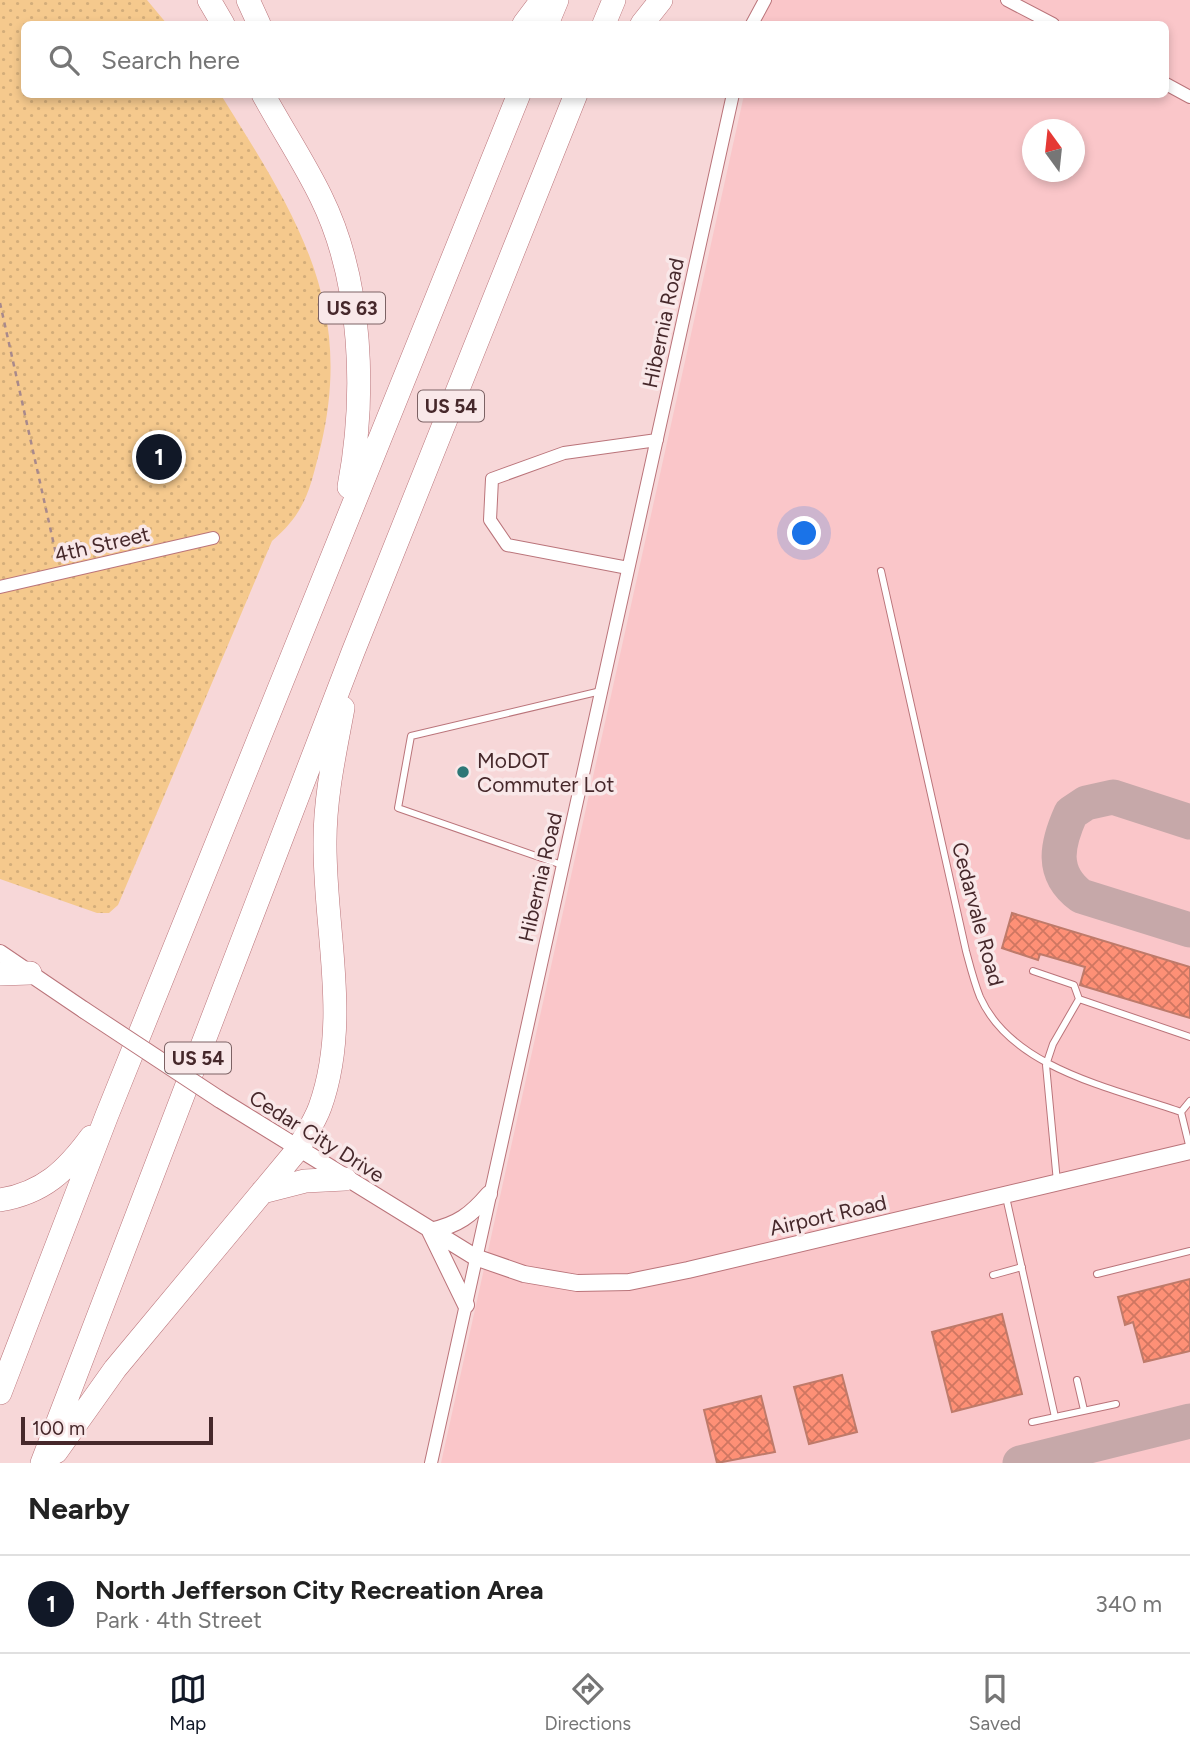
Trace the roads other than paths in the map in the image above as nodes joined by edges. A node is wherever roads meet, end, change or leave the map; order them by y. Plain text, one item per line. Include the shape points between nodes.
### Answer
1 (209, 0) edge
2 (248, 0) edge
3 (542, 0) edge
4 (557, 0) edge
5 (614, 0) edge
6 (661, 0) edge
7 (765, 0) edge
8 (1007, 0) edge
9 (221, 21) edge
10 (258, 21) edge
11 (526, 21) edge
12 (548, 21) edge
13 (605, 21) edge
14 (644, 21) edge
15 (754, 21) edge
16 (1047, 21) edge
17 (1169, 86) edge
18 (1190, 97) edge
19 (265, 98) edge
20 (517, 98) edge
21 (574, 98) edge
22 (589, 98) edge
23 (732, 98) edge
24 (549, 160) junction
25 (657, 440) junction
26 (213, 537) dead end
27 (339, 538) junction
28 (628, 568) junction
29 (881, 571) dead end
30 (0, 587) edge
31 (353, 652) junction
32 (601, 691) junction
33 (562, 865) junction
34 (0, 953) edge
35 (1032, 971) dead end
36 (30, 973) junction
37 (0, 974) edge
38 (1079, 999) junction
39 (1190, 1037) edge
40 (1046, 1065) junction
41 (1190, 1101) edge
42 (1181, 1112) junction
43 (107, 1115) junction
44 (298, 1149) junction
45 (1190, 1150) edge
46 (345, 1179) junction
47 (1057, 1184) junction
48 (262, 1192) junction
49 (489, 1194) junction
50 (1006, 1195) junction
51 (0, 1200) edge
52 (430, 1231) junction
53 (1190, 1251) edge
54 (475, 1257) junction
55 (1022, 1267) junction
56 (1097, 1274) dead end
57 (993, 1275) dead end
58 (466, 1305) junction
59 (1077, 1380) dead end
60 (0, 1392) edge
61 (1116, 1404) dead end
62 (1084, 1410) junction
63 (1055, 1417) junction
64 (1031, 1422) dead end
65 (42, 1463) edge
66 (48, 1463) edge
67 (431, 1463) edge

1 - 9 highway
2 - 10 highway
3 - 11 highway
4 - 12 highway
5 - 13 highway
6 - 14 highway
7 - 15 street
8 - 16 street
17 - 18 street
19 - 27 highway, US 63 via 322,199 349,291 360,375 356,452
20 - 27 highway, US 54
21 - 24 highway, US 54
22 - 24 highway
23 - 25 street, Hibernia Road
24 - 31 highway, US 54
25 - 28 street, Hibernia Road
25 - 28 street via 564,453 492,479 490,520 508,545
26 - 30 street, 4th Street
27 - 43 highway, US 54
28 - 32 street, Hibernia Road
29 - 40 lane, Cedarvale Road via 966,951 981,999 1013,1040
31 - 44 highway via 330,776 325,841 336,1011 331,1062 320,1108
31 - 65 highway, US 54
32 - 33 street, Hibernia Road
32 - 33 lane via 411,736 398,807
33 - 49 street, Hibernia Road
34 - 36 street, Cedar City Drive
35 - 38 lane via 1074,985
36 - 37 highway
36 - 44 street, Cedar City Drive, bridge
38 - 39 lane
38 - 40 lane
40 - 42 lane, Cedarvale Road
40 - 47 lane
41 - 42 lane
42 - 45 lane
43 - 51 highway via 60,1175 40,1189
43 - 60 highway, US 54
44 - 46 street, Cedar City Drive
44 - 48 highway
45 - 47 street, Airport Road
46 - 48 highway via 305,1181
46 - 52 street, Cedar City Drive
47 - 50 street, Airport Road
48 - 66 highway via 115,1369
49 - 52 street via 454,1226
49 - 54 street, Hibernia Road
50 - 54 street, Airport Road via 629,1282 577,1283 524,1274
50 - 55 lane
52 - 54 street, Cedar City Drive
52 - 58 street
53 - 56 lane
54 - 58 street, Hibernia Road
55 - 57 lane
55 - 63 lane
58 - 67 street, Hibernia Road
59 - 62 lane
61 - 62 lane
62 - 63 lane
63 - 64 lane

